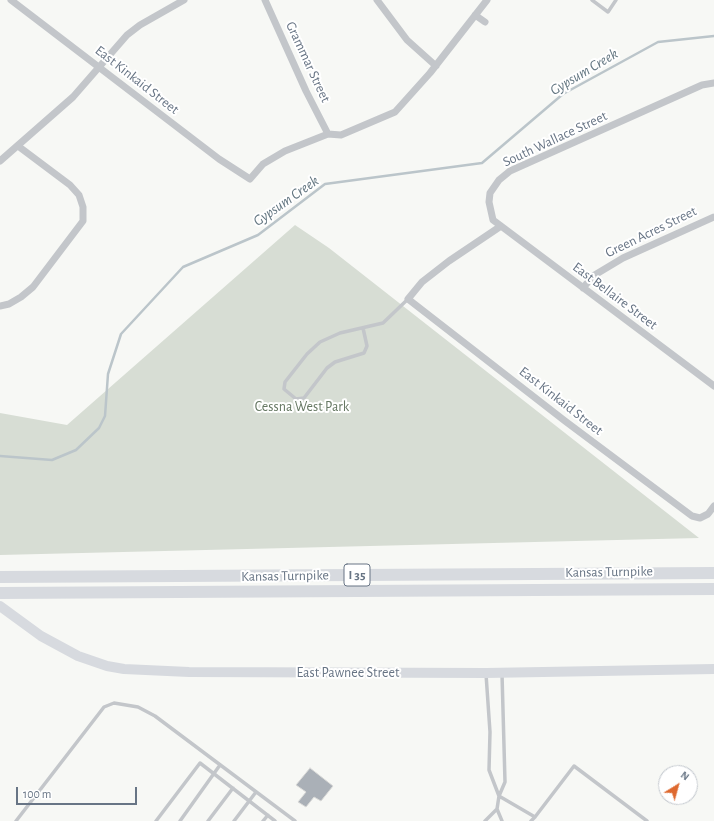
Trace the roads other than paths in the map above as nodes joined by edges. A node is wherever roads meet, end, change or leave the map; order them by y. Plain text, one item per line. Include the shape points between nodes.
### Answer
1 (184, 0) edge
2 (265, 0) edge
3 (378, 0) edge
4 (487, 0) edge
5 (592, 0) edge
6 (616, 0) edge
7 (16, 1) edge
8 (475, 15) junction
9 (485, 22) dead end
10 (98, 66) junction
11 (436, 66) junction
12 (714, 83) edge
13 (328, 134) junction
14 (18, 146) junction
15 (0, 161) edge
16 (714, 217) edge
17 (501, 226) junction
18 (583, 288) junction
19 (408, 299) junction
20 (0, 306) edge
21 (363, 328) junction
22 (714, 386) edge
23 (714, 506) edge
24 (714, 573) edge
25 (0, 578) edge
26 (714, 589) edge
27 (0, 593) edge
28 (0, 606) edge
29 (714, 669) edge
30 (502, 672) junction
31 (486, 673) junction
32 (220, 765) junction
33 (214, 774) junction
34 (233, 788) junction
35 (256, 792) junction
36 (499, 796) junction
37 (249, 801) junction
38 (497, 809) junction
39 (268, 815) junction
40 (535, 817) junction
41 (291, 820) edge
42 (16, 821) edge
43 (156, 821) edge
44 (180, 821) edge
45 (208, 821) edge
46 (234, 821) edge
47 (263, 821) edge
48 (276, 821) edge
49 (485, 821) edge
50 (502, 821) edge
51 (531, 821) edge
52 (647, 821) edge

1 - 10 street via 140,25
2 - 13 street, Grammar Street
3 - 11 street via 408,40
4 - 8 street
5 - 6 lane via 608,12
7 - 10 street, East Kinkaid Street
8 - 9 street
8 - 11 street
10 - 13 street, East Kinkaid Street via 250,179 263,164 285,150
10 - 14 street via 73,97
11 - 13 street via 395,112 340,135
12 - 17 street, South Wallace Street via 702,85 510,172 499,180 490,193 493,220
14 - 15 street
14 - 20 street via 70,185 79,195 83,207 83,221 33,287 9,304
16 - 18 street, Green Acres Street via 623,258 593,276
17 - 18 street, East Bellaire Street
17 - 19 street via 422,282
18 - 22 street, East Bellaire Street
19 - 21 lane via 383,323
19 - 23 street, East Kinkaid Street via 692,516 700,518 708,514
21 - 21 lane via 340,333 320,342 285,382 284,389 296,398 304,398 327,368 335,362 364,354 367,346
24 - 25 highway, Kansas Turnpike / I 35
26 - 27 highway, Kansas Turnpike / I 35
28 - 31 main road, East Pawnee Street via 41,636 73,654 124,670
29 - 30 main road, East Pawnee Street
30 - 31 main road, East Pawnee Street
30 - 36 lane via 505,782
31 - 36 lane via 490,732 489,770
32 - 33 lane
32 - 35 lane
32 - 42 lane via 155,716 138,707 114,704 104,707
33 - 34 lane
33 - 43 lane via 200,763
33 - 44 lane
34 - 37 lane
34 - 45 lane
35 - 37 lane
35 - 41 lane
36 - 38 lane
36 - 40 lane
37 - 39 lane
37 - 46 lane
38 - 49 lane
38 - 50 lane
39 - 47 lane
39 - 48 lane
40 - 51 lane
40 - 52 lane via 574,766

